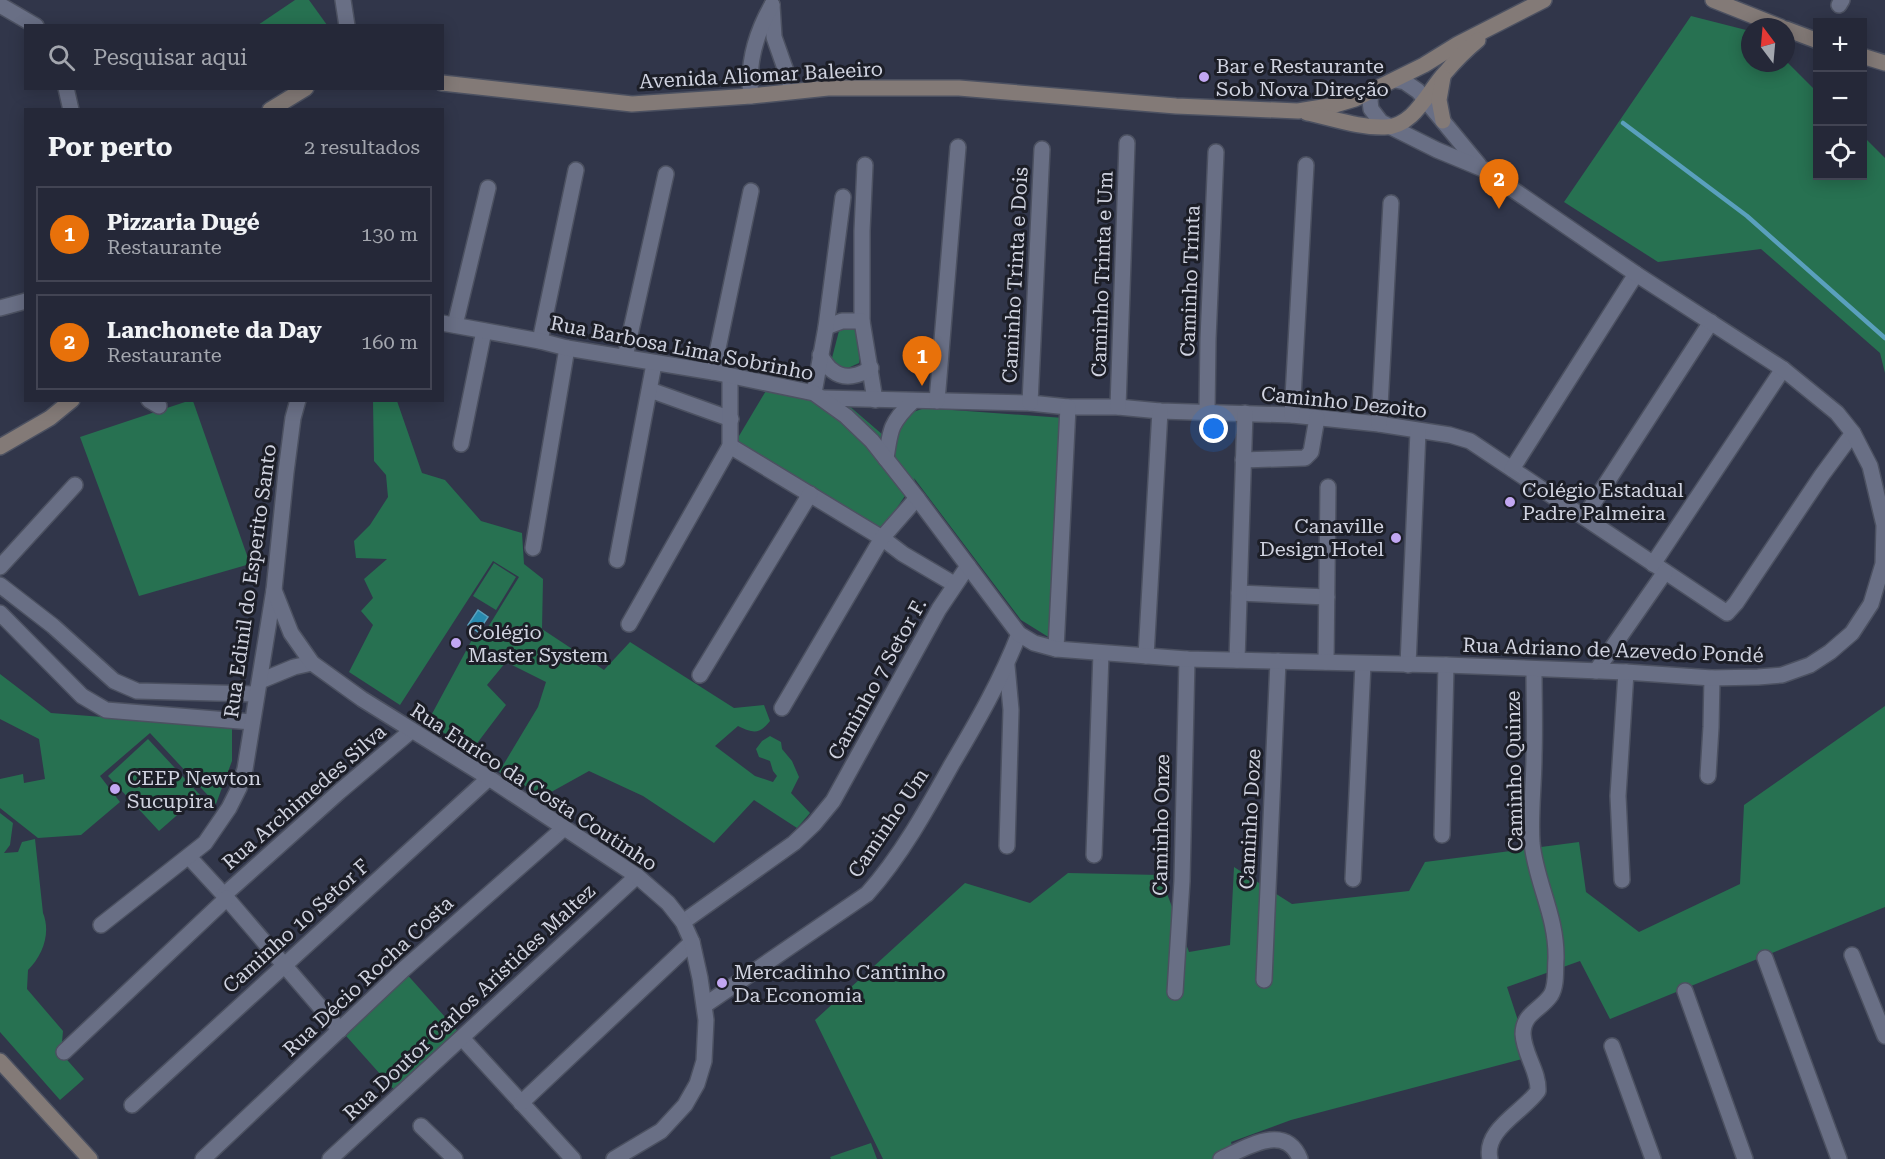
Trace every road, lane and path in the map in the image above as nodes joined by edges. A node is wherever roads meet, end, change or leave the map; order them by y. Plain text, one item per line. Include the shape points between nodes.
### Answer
1 (343, 0) edge
2 (1545, 0) edge
3 (1713, 0) edge
4 (772, 2) edge
5 (0, 5) edge
6 (1758, 18) edge
7 (33, 24) edge
8 (347, 24) edge
9 (1496, 26) junction
10 (1795, 32) edge
11 (758, 36) junction
12 (774, 37) junction
13 (1813, 39) edge
14 (1867, 57) edge
15 (1885, 63) edge
16 (1444, 73) junction
17 (1395, 80) junction
18 (444, 83) edge
19 (66, 90) edge
20 (303, 90) edge
21 (1372, 90) junction
22 (793, 91) junction
23 (751, 96) junction
24 (1425, 99) junction
25 (71, 108) edge
26 (273, 108) edge
27 (1298, 111) junction
28 (1443, 121) junction
29 (1392, 126) junction
30 (1127, 143) dead end
31 (958, 147) dead end
32 (1042, 149) dead end
33 (1216, 152) dead end
34 (865, 165) dead end
35 (1306, 165) dead end
36 (1483, 169) junction
37 (576, 170) dead end
38 (666, 174) dead end
39 (488, 188) dead end
40 (750, 191) dead end
41 (843, 197) dead end
42 (1390, 203) dead end
43 (1636, 274) junction
44 (24, 302) edge
45 (0, 308) edge
46 (862, 321) junction
47 (1711, 322) junction
48 (448, 324) edge
49 (826, 327) junction
50 (484, 331) junction
51 (540, 341) junction
52 (567, 348) junction
53 (820, 355) junction
54 (625, 357) junction
55 (654, 364) junction
56 (871, 368) junction
57 (1782, 369) junction
58 (713, 372) junction
59 (730, 376) junction
60 (650, 390) junction
61 (819, 395) junction
62 (875, 400) junction
63 (913, 401) junction
64 (938, 401) junction
65 (70, 402) edge
66 (297, 402) edge
67 (1030, 403) junction
68 (1068, 407) junction
69 (1118, 407) junction
70 (1160, 411) junction
71 (1207, 411) junction
72 (1245, 413) junction
73 (1292, 415) junction
74 (1317, 418) junction
75 (730, 419) junction
76 (1379, 424) junction
77 (1418, 431) junction
78 (1853, 433) junction
79 (461, 444) dead end
80 (730, 446) junction
81 (0, 447) edge
82 (886, 459) junction
83 (1243, 460) junction
84 (1512, 469) junction
85 (75, 485) dead end
86 (1328, 487) dead end
87 (810, 494) junction
88 (917, 498) junction
89 (1585, 516) junction
90 (882, 538) junction
91 (533, 548) dead end
92 (617, 560) dead end
93 (968, 566) junction
94 (0, 567) edge
95 (1659, 568) junction
96 (954, 584) junction
97 (0, 585) edge
98 (274, 590) junction
99 (1239, 593) junction
100 (1327, 597) junction
101 (0, 613) edge
102 (629, 624) dead end
103 (1019, 634) junction
104 (1056, 649) junction
105 (1101, 653) junction
106 (1146, 656) junction
107 (1187, 659) junction
108 (1237, 660) junction
109 (1278, 661) junction
110 (1326, 662) junction
111 (312, 663) junction
112 (1363, 664) junction
113 (1408, 665) junction
114 (1446, 665) junction
115 (1007, 666) junction
116 (1534, 669) junction
117 (1596, 671) junction
118 (1626, 672) junction
119 (700, 675) dead end
120 (1712, 678) junction
121 (258, 687) junction
122 (782, 708) dead end
123 (252, 722) junction
124 (411, 731) junction
125 (1708, 776) dead end
126 (489, 778) junction
127 (564, 828) junction
128 (1442, 835) dead end
129 (1007, 846) dead end
130 (1094, 855) dead end
131 (189, 857) junction
132 (637, 876) junction
133 (1353, 879) dead end
134 (1622, 880) dead end
135 (226, 896) junction
136 (683, 922) junction
137 (101, 926) dead end
138 (692, 942) junction
139 (1852, 955) dead end
140 (1766, 958) dead end
141 (283, 965) junction
142 (1264, 980) dead end
143 (1175, 992) dead end
144 (1685, 992) dead end
145 (705, 1005) junction
146 (340, 1030) junction
147 (1885, 1036) edge
148 (462, 1038) junction
149 (1612, 1046) dead end
150 (64, 1052) dead end
151 (0, 1061) edge
152 (521, 1103) junction
153 (132, 1105) dead end
154 (421, 1126) dead end
155 (90, 1159) edge
156 (203, 1159) edge
157 (330, 1159) edge
158 (455, 1159) edge
159 (573, 1159) edge
160 (614, 1159) edge
161 (1221, 1159) edge
162 (1300, 1159) edge
163 (1490, 1159) edge
164 (1653, 1159) edge
165 (1745, 1159) edge
166 (1839, 1159) edge

1 - 8 street
2 - 9 main road, Avenida Aliomar Baleeiro
3 - 6 main road
4 - 11 street
4 - 12 street
5 - 7 street
9 - 16 main road, Avenida Aliomar Baleeiro
9 - 17 main road, Avenida Aliomar Baleeiro
10 - 13 main road
11 - 12 street via 767,33
11 - 23 street via 750,61
12 - 22 street
14 - 15 main road
16 - 24 main road, Avenida Aliomar Baleeiro
16 - 28 main road via 1439,100
17 - 21 main road, Avenida Aliomar Baleeiro
17 - 24 street, Rua Adriano de Azevedo Pondé via 1411,85
18 - 23 main road, Avenida Aliomar Baleeiro via 632,104
19 - 25 street
20 - 26 main road
21 - 27 main road, Avenida Aliomar Baleeiro via 1335,105
21 - 29 street, Rua Adriano de Azevedo Pondé via 1370,101 1375,116
22 - 23 main road, Avenida Aliomar Baleeiro
22 - 27 main road, Avenida Aliomar Baleeiro via 959,88 1176,106
24 - 28 street, Rua Adriano de Azevedo Pondé
24 - 29 main road, Avenida Aliomar Baleeiro
27 - 29 main road, Avenida Aliomar Baleeiro via 1361,125
28 - 36 street, Rua Adriano de Azevedo Pondé
29 - 36 street, Rua Adriano de Azevedo Pondé
30 - 69 street, Caminho Trinta e Um
31 - 64 street
32 - 67 street, Caminho Trinta e Dois
33 - 71 street, Caminho Trinta
34 - 46 street
35 - 73 street
36 - 43 street, Rua Adriano de Azevedo Pondé
37 - 51 street
38 - 54 street
39 - 48 street
40 - 58 street
41 - 49 street
42 - 76 street
43 - 47 street, Rua Adriano de Azevedo Pondé
43 - 84 street
44 - 45 street
46 - 49 street via 842,321
46 - 56 street
47 - 57 street, Rua Adriano de Azevedo Pondé
47 - 89 street
48 - 50 street, Rua Barbosa Lima Sobrinho
49 - 53 street
50 - 51 street, Rua Barbosa Lima Sobrinho
50 - 79 street
51 - 52 street, Rua Barbosa Lima Sobrinho
52 - 54 street, Rua Barbosa Lima Sobrinho
52 - 91 street
53 - 56 street via 832,371 847,376 863,374
53 - 61 street
54 - 55 street, Rua Barbosa Lima Sobrinho
55 - 58 street, Rua Barbosa Lima Sobrinho
55 - 60 street
56 - 62 street
57 - 78 street, Rua Adriano de Azevedo Pondé via 1837,413
57 - 95 street
58 - 59 street, Rua Barbosa Lima Sobrinho
59 - 61 street, Rua Barbosa Lima Sobrinho
59 - 75 street
60 - 75 street
60 - 92 street
61 - 62 street, Caminho Dezoito
61 - 82 street, Rua Barbosa Lima Sobrinho via 859,428
62 - 63 street, Caminho Dezoito
63 - 64 street, Caminho Dezoito
63 - 82 street via 893,424
64 - 67 street, Caminho Dezoito
65 - 81 main road
66 - 98 street, Rua Edinil do Esperito Santo
67 - 68 street, Caminho Dezoito
68 - 69 street, Caminho Dezoito
68 - 104 street
69 - 70 street, Caminho Dezoito
70 - 71 street, Caminho Dezoito
70 - 106 street
71 - 72 street, Caminho Dezoito
72 - 73 street, Caminho Dezoito
72 - 83 street
73 - 74 street, Caminho Dezoito
74 - 76 street, Caminho Dezoito
74 - 83 street via 1311,452 1305,458
75 - 80 street
76 - 77 street, Caminho Dezoito
77 - 84 street, Caminho Dezoito via 1470,441
77 - 113 street
78 - 95 street, Caminho Dezoito via 1730,612 1719,609
78 - 120 street, Rua Adriano de Azevedo Pondé via 1873,473 1884,525 1883,564 1870,604 1852,633 1810,665 1782,675
80 - 87 street
80 - 102 street
82 - 88 street, Rua Barbosa Lima Sobrinho
83 - 99 street
84 - 89 street, Caminho Dezoito
85 - 94 street
86 - 100 street
87 - 90 street
87 - 119 street
88 - 90 street
88 - 93 street, Rua Barbosa Lima Sobrinho
89 - 95 street, Caminho Dezoito
90 - 96 street
90 - 122 street
93 - 96 street, Caminho 7 Setor F.
93 - 103 street, Rua Barbosa Lima Sobrinho
95 - 117 street
96 - 136 street, Caminho 7 Setor F. via 825,813 794,843
97 - 121 street via 125,687 147,692
98 - 111 street, Rua Eurico da Costa Coutinho via 291,633
98 - 121 street, Rua Edinil do Esperito Santo
99 - 100 street
99 - 108 street
100 - 110 street
101 - 123 street via 82,696 106,710
103 - 104 street, Rua Adriano de Azevedo Pondé via 1034,644
103 - 115 street, Caminho Um
104 - 105 street, Rua Adriano de Azevedo Pondé
105 - 106 street, Rua Adriano de Azevedo Pondé
105 - 130 street
106 - 107 street, Rua Adriano de Azevedo Pondé
107 - 108 street, Rua Adriano de Azevedo Pondé
107 - 143 street, Caminho Onze
108 - 109 street, Rua Adriano de Azevedo Pondé
109 - 110 street, Rua Adriano de Azevedo Pondé
109 - 142 street, Caminho Doze
110 - 112 street, Rua Adriano de Azevedo Pondé
111 - 121 street via 294,667
111 - 124 street, Rua Eurico da Costa Coutinho
112 - 113 street, Rua Adriano de Azevedo Pondé
112 - 133 street
113 - 114 street, Rua Adriano de Azevedo Pondé
114 - 116 street, Rua Adriano de Azevedo Pondé
114 - 128 street
115 - 129 street via 1011,710
115 - 145 street, Caminho Um via 929,804 867,894
116 - 117 street, Rua Adriano de Azevedo Pondé
116 - 163 street, Caminho Quinze via 1532,843 1550,911 1555,984 1544,1003 1525,1021 1523,1031 1538,1091 1495,1134
117 - 118 street, Rua Adriano de Azevedo Pondé
118 - 120 street, Rua Adriano de Azevedo Pondé
118 - 134 street via 1618,796
120 - 125 street
121 - 123 street, Rua Edinil do Esperito Santo
123 - 131 street, Rua Edinil do Esperito Santo via 245,769 230,808 205,843
124 - 126 street, Rua Eurico da Costa Coutinho
124 - 135 street, Rua Archimedes Silva
126 - 127 street, Rua Eurico da Costa Coutinho
126 - 141 street, Caminho 10 Setor F
127 - 132 street, Rua Eurico da Costa Coutinho
127 - 146 street, Rua Décio Rocha Costa
131 - 135 street
131 - 137 street, Rua Edinil do Esperito Santo
132 - 136 street, Rua Eurico da Costa Coutinho
132 - 148 street, Rua Doutor Carlos Aristides Maltez
135 - 141 street, Rua Archimedes Silva
135 - 150 street, Rua Archimedes Silva
136 - 138 street, Rua Eurico da Costa Coutinho
138 - 145 street, Rua Eurico da Costa Coutinho
138 - 152 street
139 - 147 street
140 - 166 street
141 - 146 street, Rua Archimedes Silva
141 - 153 street, Caminho 10 Setor F
144 - 165 street
145 - 160 street, Rua Eurico da Costa Coutinho via 704,1060 685,1105 661,1131
146 - 156 street, Rua Décio Rocha Costa
148 - 152 street
148 - 157 street, Rua Doutor Carlos Aristides Maltez
149 - 164 street
151 - 155 main road
152 - 159 street
154 - 158 street
161 - 162 street via 1267,1140 1280,1139 1290,1144

